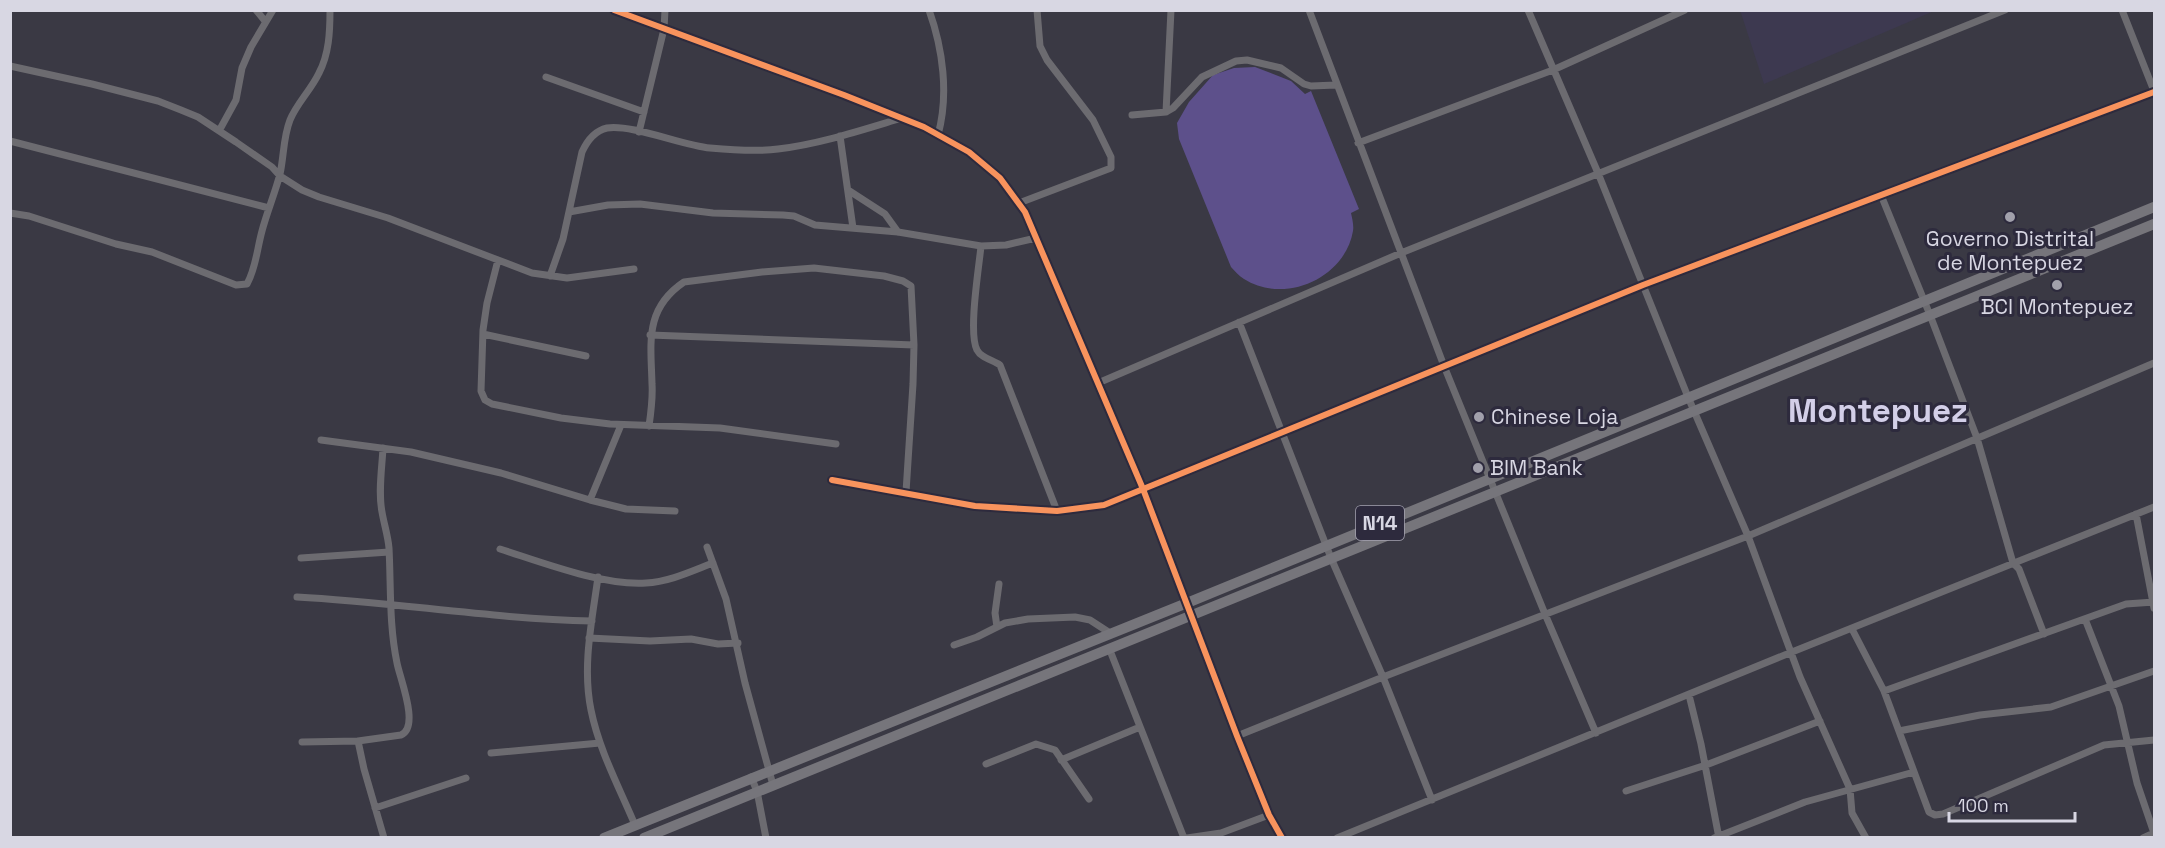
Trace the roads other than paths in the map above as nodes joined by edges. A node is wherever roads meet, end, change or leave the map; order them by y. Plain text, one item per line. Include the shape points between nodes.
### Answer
1 (256, 10) edge
2 (273, 10) edge
3 (330, 10) edge
4 (614, 10) edge
5 (664, 10) edge
6 (929, 10) edge
7 (1037, 10) edge
8 (1171, 10) edge
9 (1309, 10) edge
10 (1528, 10) edge
11 (1685, 10) edge
12 (2005, 10) edge
13 (2122, 10) edge
14 (265, 21) junction
15 (664, 29) junction
16 (10, 66) edge
17 (1553, 70) junction
18 (546, 77) dead end
19 (1336, 85) junction
20 (2154, 91) edge
21 (644, 112) junction
22 (1166, 112) junction
23 (1132, 115) dead end
24 (902, 118) junction
25 (219, 131) junction
26 (639, 132) junction
27 (938, 135) junction
28 (840, 136) junction
29 (10, 141) edge
30 (1358, 143) junction
31 (1598, 173) junction
32 (280, 176) junction
33 (848, 190) junction
34 (1881, 195) junction
35 (1019, 203) junction
36 (2154, 207) edge
37 (269, 208) junction
38 (569, 212) junction
39 (10, 213) edge
40 (2154, 224) edge
41 (853, 228) junction
42 (898, 232) junction
43 (1036, 238) junction
44 (981, 246) junction
45 (1401, 253) junction
46 (2030, 258) junction
47 (498, 260) junction
48 (634, 269) dead end
49 (2037, 272) junction
50 (550, 276) junction
51 (1643, 285) junction
52 (1924, 301) junction
53 (1930, 315) junction
54 (1239, 322) junction
55 (483, 334) junction
56 (650, 335) junction
57 (914, 345) junction
58 (586, 356) dead end
59 (1791, 356) junction
60 (2154, 363) edge
61 (1444, 366) junction
62 (1796, 369) junction
63 (1098, 383) junction
64 (1688, 397) junction
65 (1694, 410) junction
66 (621, 425) junction
67 (649, 426) junction
68 (1282, 432) junction
69 (1977, 438) junction
70 (321, 440) dead end
71 (836, 444) dead end
72 (383, 448) junction
73 (1490, 477) junction
74 (832, 480) dead end
75 (1143, 489) junction
76 (1496, 491) junction
77 (906, 492) junction
78 (590, 500) junction
79 (2154, 507) edge
80 (675, 511) dead end
81 (1057, 511) junction
82 (2136, 514) junction
83 (1748, 536) junction
84 (1327, 544) junction
85 (707, 547) dead end
86 (500, 549) dead end
87 (389, 552) junction
88 (301, 558) dead end
89 (1331, 558) junction
90 (713, 563) junction
91 (2013, 563) junction
92 (598, 578) junction
93 (999, 584) dead end
94 (297, 597) dead end
95 (391, 603) junction
96 (1186, 603) junction
97 (2154, 604) edge
98 (1545, 614) junction
99 (1191, 615) junction
100 (2085, 619) junction
101 (592, 621) junction
102 (997, 627) junction
103 (1852, 629) junction
104 (1110, 633) junction
105 (2044, 634) junction
106 (590, 638) junction
107 (738, 643) junction
108 (954, 645) dead end
109 (1109, 648) junction
110 (1792, 652) junction
111 (1020, 669) junction
112 (2154, 671) edge
113 (1383, 677) junction
114 (1026, 682) junction
115 (2111, 686) junction
116 (1884, 691) junction
117 (1689, 695) junction
118 (1820, 721) junction
119 (1140, 727) junction
120 (1899, 731) junction
121 (1596, 733) junction
122 (1237, 736) junction
123 (2154, 740) edge
124 (302, 741) dead end
125 (358, 741) junction
126 (2126, 742) junction
127 (600, 743) junction
128 (491, 753) dead end
129 (1061, 760) junction
130 (986, 764) dead end
131 (1706, 765) junction
132 (769, 771) junction
133 (1914, 772) junction
134 (751, 777) junction
135 (466, 778) dead end
136 (773, 785) junction
137 (1850, 789) junction
138 (758, 791) junction
139 (1626, 791) dead end
140 (1089, 799) dead end
141 (1432, 800) junction
142 (375, 808) junction
143 (1269, 815) junction
144 (635, 825) junction
145 (2154, 833) edge
146 (384, 837) edge
147 (604, 837) edge
148 (644, 837) edge
149 (766, 837) edge
150 (1186, 837) edge
151 (1282, 837) edge
152 (1337, 837) edge
153 (1717, 837) edge
154 (1866, 837) edge
155 (2143, 837) edge

1 - 14 street
2 - 14 street
3 - 32 street via 325,61 289,121
4 - 15 street
5 - 15 street
6 - 27 street via 944,92
7 - 35 street via 1041,46 1047,60 1093,120 1112,165
8 - 22 street
9 - 19 street
10 - 17 street
11 - 17 street
12 - 31 street
13 - 20 street
14 - 25 street via 250,47 236,100
15 - 21 street
15 - 24 street
16 - 25 street via 158,101 198,117
17 - 30 street
17 - 31 street
18 - 21 street
19 - 22 street via 1311,86 1275,66 1236,61 1202,77
19 - 30 street
20 - 34 street
21 - 26 street
22 - 23 street
24 - 27 street
24 - 28 street
25 - 32 street
26 - 28 street via 708,148 762,150
26 - 38 street via 607,128 587,140
27 - 35 street via 969,152 1000,177
28 - 33 street
29 - 37 street
30 - 45 street
31 - 45 street
31 - 51 street
32 - 37 street
32 - 47 street via 319,198 388,218
33 - 41 street
33 - 42 street via 885,214
34 - 51 street
34 - 52 street
35 - 43 street
36 - 46 main road, N14
37 - 39 street via 253,273 247,284 236,285 152,252
38 - 41 street via 640,204 713,213 794,216 815,225
38 - 50 street
40 - 49 main road, N14
41 - 42 street
42 - 44 street
43 - 44 street
43 - 63 street
44 - 81 street via 974,324 976,349 1000,365
45 - 54 street
45 - 61 street
46 - 49 main road
46 - 52 main road, N14
47 - 50 street
47 - 55 street
48 - 50 street via 567,278
49 - 53 main road, N14
51 - 61 street
51 - 64 street
52 - 53 street
52 - 59 main road, N14
53 - 62 main road, N14
53 - 69 street
54 - 63 street
54 - 68 street
55 - 58 street
55 - 66 street via 481,391 485,400 561,418
56 - 57 street
56 - 57 street via 666,300 684,282 814,268 884,276 908,283
56 - 67 street
57 - 77 street
59 - 62 main road
59 - 64 main road, N14
60 - 69 street
61 - 68 street
61 - 73 street
62 - 65 main road, N14
63 - 75 street
64 - 65 street
64 - 73 main road, N14
65 - 76 main road, N14
65 - 83 street
66 - 67 street
66 - 78 street
67 - 71 street via 720,428
68 - 75 street
68 - 84 street
69 - 83 street
69 - 91 street
70 - 72 street
72 - 78 street via 501,472
72 - 87 street via 382,511
73 - 76 street
73 - 84 main road, N14
74 - 77 street
75 - 81 street via 1104,505
75 - 96 street
76 - 89 main road, N14
76 - 98 street
77 - 81 street via 975,506
78 - 80 street via 626,509
79 - 82 street
82 - 91 street
82 - 97 street
83 - 98 street
83 - 110 street
84 - 89 street
84 - 96 main road, N14
85 - 90 street
86 - 92 street
87 - 88 street
87 - 95 street
89 - 99 main road, N14
89 - 113 street
90 - 92 street via 660,582 644,584
90 - 107 street
91 - 103 street
91 - 105 street via 2019,569
92 - 101 street
93 - 102 street
94 - 95 street
95 - 101 street via 513,617
95 - 125 street via 397,663 409,711 408,729 401,735
96 - 99 street
96 - 104 main road, N14
97 - 100 street via 2126,604
98 - 113 street
98 - 121 street
99 - 109 main road, N14
99 - 122 street
100 - 105 street
100 - 115 street
101 - 106 street
102 - 104 street via 1028,619 1075,617 1090,620
102 - 108 street
103 - 110 street
103 - 116 street
104 - 111 main road, N14
105 - 116 street
106 - 107 street
106 - 127 street via 590,708
107 - 132 street
109 - 114 main road, N14
109 - 119 street
110 - 117 street
110 - 118 street
111 - 114 main road
111 - 132 main road, N14
112 - 115 street
113 - 122 street
113 - 141 street
114 - 136 main road, N14
115 - 120 street via 2051,706
115 - 126 street
116 - 120 street
117 - 121 street
117 - 131 street
118 - 131 street
118 - 137 street
119 - 129 street
119 - 150 street
120 - 133 street
121 - 141 street
122 - 143 street
123 - 126 street
124 - 125 street
125 - 142 street
126 - 133 street via 2104,744 1943,814 1929,812
126 - 145 street
127 - 128 street
127 - 144 street
129 - 130 street via 1055,750 1036,744
129 - 140 street
131 - 139 street
131 - 153 street
132 - 134 main road, N14
132 - 136 street
133 - 137 street
134 - 138 street
134 - 144 main road, N14
135 - 142 street
136 - 138 main road, N14
137 - 153 street via 1805,802
137 - 154 street via 1852,813
138 - 148 main road, N14
138 - 149 street
141 - 152 street
142 - 146 street
143 - 150 street via 1221,832
143 - 151 street
144 - 147 main road, N14
145 - 155 street

